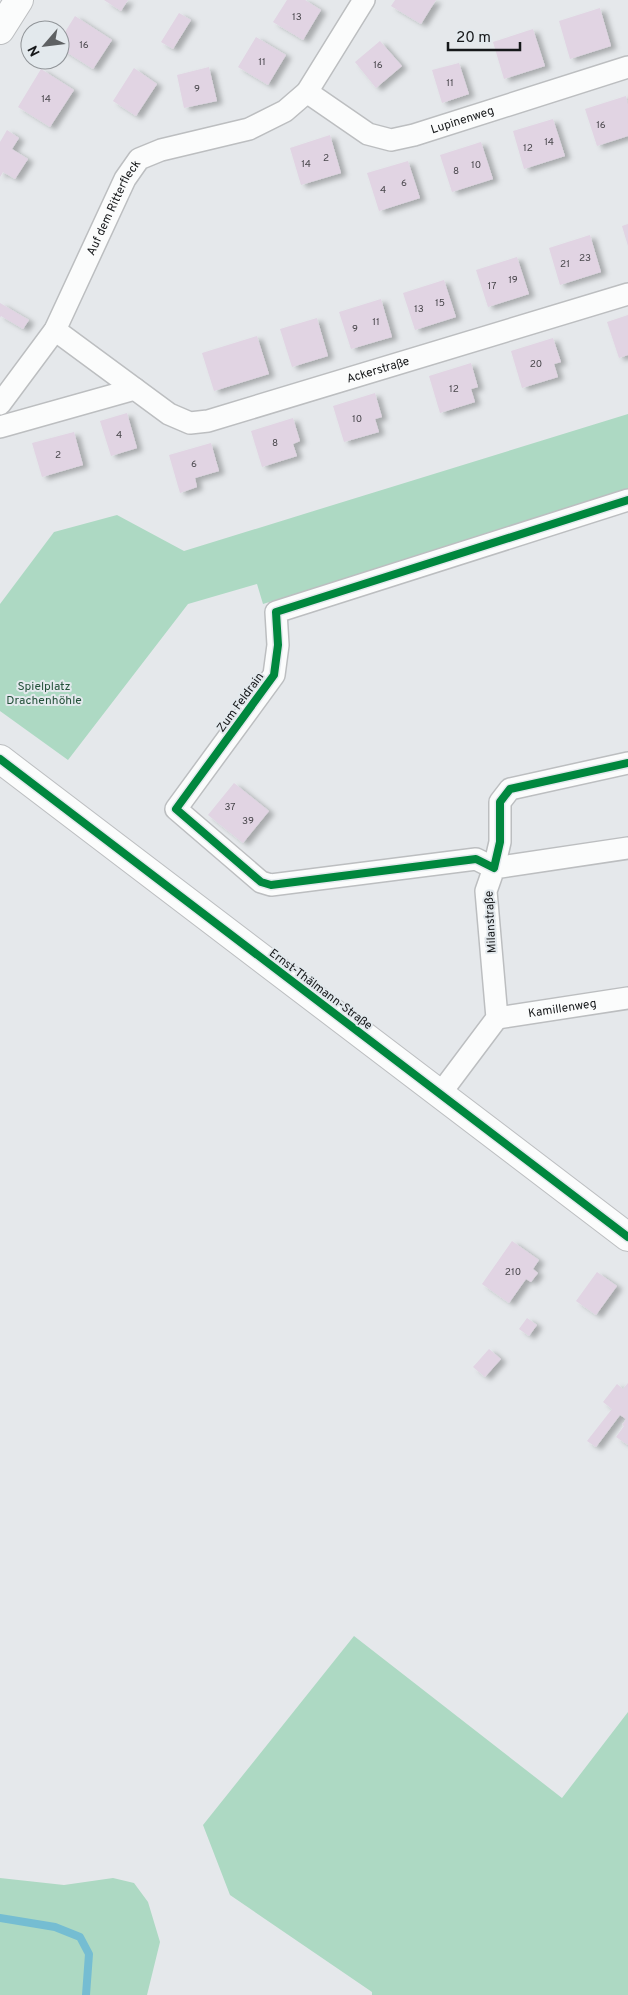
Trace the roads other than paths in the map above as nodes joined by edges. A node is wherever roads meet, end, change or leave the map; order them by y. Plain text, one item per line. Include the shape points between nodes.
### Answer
1 (19, 0) edge
2 (364, 0) edge
3 (0, 30) edge
4 (628, 68) edge
5 (307, 92) junction
6 (628, 294) edge
7 (55, 330) junction
8 (135, 389) junction
9 (0, 404) edge
10 (0, 428) edge
11 (628, 500) edge
12 (0, 759) edge
13 (628, 763) edge
14 (628, 848) edge
15 (494, 868) junction
16 (628, 998) edge
17 (497, 1018) junction
18 (440, 1094) junction
19 (628, 1237) edge

1 - 3 street
2 - 5 street, Auf dem Ritterfleck
4 - 5 street, Lupinenweg via 391,140 368,134
5 - 7 street, Auf dem Ritterfleck via 285,111 249,128 161,150 140,159 125,179
6 - 8 street, Ackerstraße via 208,421 190,423 176,417
7 - 8 street, Ackerstraße
7 - 9 street, Auf dem Ritterfleck
8 - 10 street
11 - 15 street, Zum Feldrain via 276,612 278,645 274,675 176,809 261,882 271,885 476,859
12 - 18 street, Ernst-Thälmann-Straße
13 - 15 street, Milanstraße via 510,789 500,802 500,842
14 - 15 street
15 - 17 street, Milanstraße via 486,891
16 - 17 street, Kamillenweg
17 - 18 street
18 - 19 street, Ernst-Thälmann-Straße

